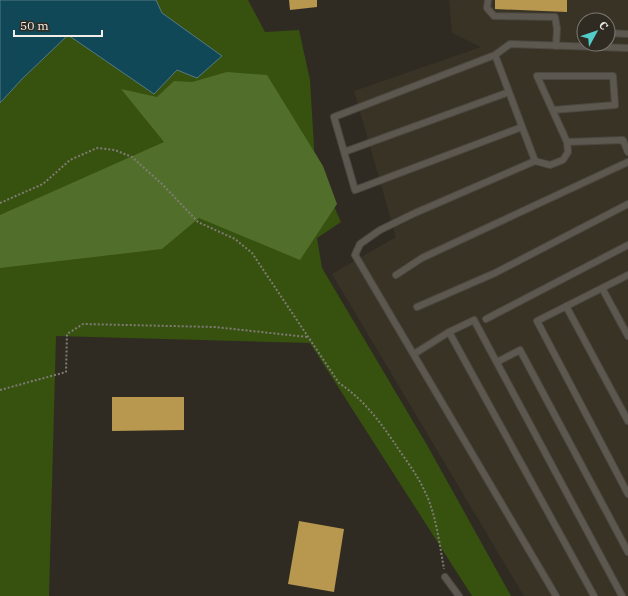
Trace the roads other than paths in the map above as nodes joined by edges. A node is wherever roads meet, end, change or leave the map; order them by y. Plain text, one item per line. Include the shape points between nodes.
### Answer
1 (488, 0) edge
2 (616, 34) edge
3 (628, 34) edge
4 (556, 46) junction
5 (628, 48) edge
6 (495, 55) junction
7 (509, 92) junction
8 (553, 110) junction
9 (522, 127) junction
10 (567, 142) junction
11 (344, 152) junction
12 (628, 152) edge
13 (535, 161) junction
14 (628, 162) edge
15 (628, 204) edge
16 (628, 245) edge
17 (396, 275) dead end
18 (626, 276) edge
19 (628, 283) edge
20 (602, 288) junction
21 (566, 306) junction
22 (417, 307) dead end
23 (486, 319) dead end
24 (448, 332) junction
25 (628, 336) edge
26 (414, 354) junction
27 (497, 362) junction
28 (628, 421) edge
29 (628, 494) edge
30 (628, 552) edge
31 (445, 577) road end
32 (459, 596) edge
33 (556, 596) edge
34 (594, 596) edge
35 (622, 596) edge

1 - 4 lane via 488,8 494,16 555,17
2 - 3 lane
4 - 5 lane
4 - 6 lane via 510,44
6 - 7 lane
6 - 11 lane via 334,117
7 - 9 lane
7 - 11 lane
8 - 8 lane via 537,76 613,76 615,105
8 - 10 lane
9 - 11 lane via 355,190
9 - 13 lane
10 - 12 lane via 623,140
10 - 13 lane via 568,152 563,160 550,165
13 - 26 lane via 415,213 380,230 360,244 355,255
14 - 17 lane via 422,258
15 - 22 lane via 495,273
16 - 23 lane
18 - 19 lane
18 - 20 lane
20 - 21 lane
20 - 25 lane
21 - 28 lane
21 - 29 lane via 537,321
24 - 26 lane
24 - 27 lane via 474,320
24 - 34 lane
26 - 33 lane
27 - 30 lane via 520,350
27 - 35 lane
31 - 32 lane

